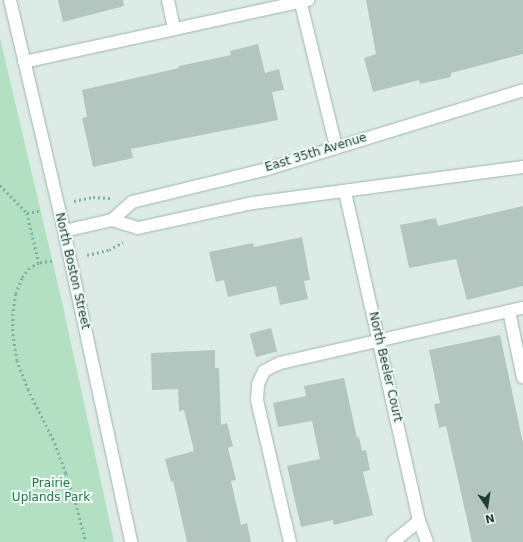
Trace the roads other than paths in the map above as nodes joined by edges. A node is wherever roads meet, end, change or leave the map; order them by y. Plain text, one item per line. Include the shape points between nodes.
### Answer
1 (10, 0) edge
2 (168, 0) edge
3 (303, 0) edge
4 (174, 29) junction
5 (24, 62) junction
6 (523, 90) edge
7 (336, 147) junction
8 (523, 166) edge
9 (346, 192) junction
10 (112, 220) junction
11 (64, 231) junction
12 (523, 308) edge
13 (509, 311) junction
14 (379, 340) junction
15 (523, 378) edge
16 (419, 521) junction
17 (131, 542) edge
18 (290, 542) edge
19 (393, 542) edge
20 (428, 542) edge

1 - 5 street, North Boston Street
2 - 4 street
3 - 4 street
3 - 7 street
4 - 5 street
5 - 11 street, North Boston Street
6 - 7 street, East 35th Avenue
7 - 10 street, East 35th Avenue via 229,179 132,202
8 - 9 street
9 - 10 street via 253,203 138,228
9 - 14 street, North Beeler Court
10 - 11 street, East 35th Avenue
11 - 17 street, North Boston Street
12 - 13 street
13 - 14 street
13 - 15 street
14 - 16 street, North Beeler Court
14 - 18 street via 280,363 264,371 258,384 257,400
16 - 19 street
16 - 20 street, North Beeler Court

